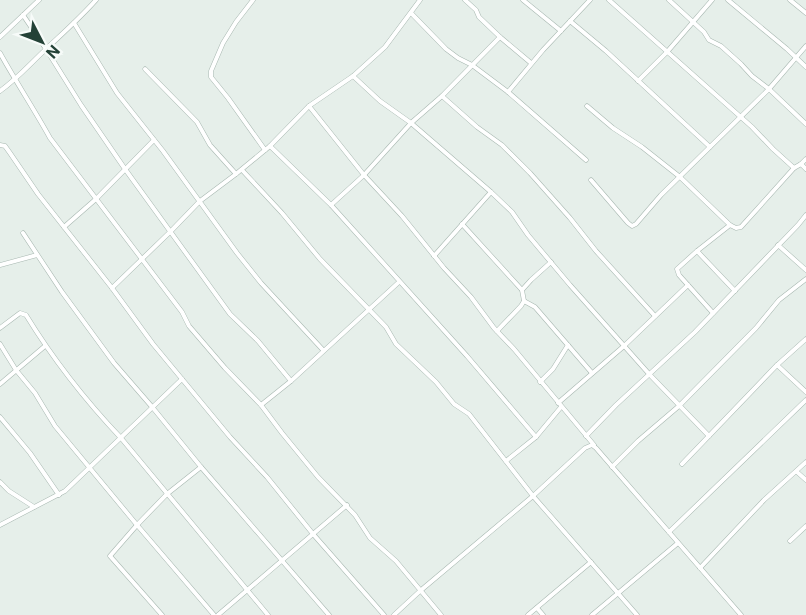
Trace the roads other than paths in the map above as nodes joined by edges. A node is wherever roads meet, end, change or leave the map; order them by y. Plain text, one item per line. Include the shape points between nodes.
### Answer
1 (39, 0) edge
2 (96, 0) edge
3 (253, 0) edge
4 (420, 0) edge
5 (465, 0) edge
6 (523, 0) edge
7 (590, 0) edge
8 (609, 0) edge
9 (669, 0) edge
10 (712, 0) edge
11 (728, 0) edge
12 (790, 0) edge
13 (411, 13) junction
14 (806, 13) edge
15 (23, 15) junction
16 (570, 21) junction
17 (692, 22) junction
18 (74, 23) junction
19 (561, 31) junction
20 (0, 37) edge
21 (500, 37) junction
22 (806, 46) edge
23 (46, 49) junction
24 (667, 52) junction
25 (0, 53) edge
26 (796, 57) junction
27 (531, 63) junction
28 (472, 65) junction
29 (806, 67) edge
30 (145, 69) dead end
31 (354, 76) junction
32 (15, 80) junction
33 (638, 81) junction
34 (769, 89) junction
35 (0, 91) edge
36 (508, 92) junction
37 (442, 96) junction
38 (309, 106) junction
39 (586, 106) dead end
40 (741, 117) junction
41 (411, 123) junction
42 (806, 124) edge
43 (154, 140) junction
44 (0, 145) edge
45 (270, 146) junction
46 (710, 147) junction
47 (265, 150) junction
48 (806, 159) edge
49 (586, 160) dead end
50 (801, 164) junction
51 (794, 168) junction
52 (125, 169) junction
53 (806, 169) edge
54 (242, 170) junction
55 (236, 174) junction
56 (364, 175) junction
57 (680, 177) junction
58 (591, 180) dead end
59 (490, 192) junction
60 (96, 199) junction
61 (200, 201) junction
62 (331, 205) junction
63 (806, 215) edge
64 (462, 224) junction
65 (730, 225) junction
66 (64, 227) junction
67 (171, 231) junction
68 (23, 233) dead end
69 (778, 245) junction
70 (697, 251) junction
71 (37, 255) junction
72 (434, 255) junction
73 (142, 258) junction
74 (551, 262) junction
75 (0, 265) edge
76 (806, 270) edge
77 (806, 279) edge
78 (399, 282) junction
79 (688, 285) junction
80 (112, 288) junction
81 (522, 290) junction
82 (735, 291) junction
83 (524, 301) junction
84 (369, 310) junction
85 (713, 314) junction
86 (655, 316) junction
87 (0, 328) edge
88 (497, 331) junction
89 (806, 339) edge
90 (0, 344) edge
91 (568, 345) junction
92 (45, 346) junction
93 (624, 346) junction
94 (323, 350) junction
95 (777, 365) junction
96 (16, 370) junction
97 (592, 373) junction
98 (650, 375) junction
99 (182, 379) junction
100 (291, 381) junction
101 (540, 382) junction
102 (0, 384) edge
103 (806, 392) edge
104 (806, 400) edge
105 (558, 403) junction
106 (261, 405) junction
107 (679, 406) junction
108 (561, 407) junction
109 (153, 408) junction
110 (0, 417) edge
111 (586, 436) junction
112 (709, 436) junction
113 (536, 437) junction
114 (121, 438) junction
115 (596, 448) junction
116 (506, 461) junction
117 (806, 462) edge
118 (682, 464) dead end
119 (89, 467) junction
120 (201, 467) junction
121 (612, 467) junction
122 (797, 472) junction
123 (806, 480) edge
124 (0, 482) edge
125 (167, 494) junction
126 (59, 495) junction
127 (533, 496) junction
128 (346, 505) junction
129 (35, 508) junction
130 (0, 525) edge
131 (137, 525) junction
132 (806, 526) edge
133 (669, 532) junction
134 (313, 534) junction
135 (790, 541) dead end
136 (678, 543) junction
137 (282, 560) junction
138 (591, 562) junction
139 (700, 568) junction
140 (247, 590) junction
141 (420, 591) junction
142 (618, 594) junction
143 (537, 608) junction
144 (595, 614) edge
145 (162, 615) edge
146 (216, 615) edge
147 (268, 615) edge
148 (329, 615) edge
149 (384, 615) edge
150 (393, 615) edge
151 (441, 615) edge
152 (528, 615) edge
153 (543, 615) edge
154 (636, 615) edge
155 (741, 615) edge

1 - 15 street
2 - 18 street
3 - 47 street via 223,43 211,77
4 - 13 street
5 - 21 street
6 - 19 street
7 - 16 street
8 - 24 street
9 - 17 street
10 - 17 street
11 - 26 street
12 - 14 street
13 - 28 street via 446,49
13 - 31 street via 386,47
15 - 20 street
15 - 23 street
16 - 19 street
16 - 33 street
17 - 24 street
17 - 34 street
18 - 23 street
18 - 43 street via 117,93
19 - 27 street
21 - 27 street
21 - 28 street
22 - 26 street
23 - 32 street
23 - 52 street
24 - 33 street
24 - 40 street
25 - 32 street
26 - 29 street
26 - 34 street
27 - 36 street
28 - 36 street
28 - 37 street
30 - 55 street via 197,122 210,145
31 - 38 street
31 - 41 street
32 - 35 street
32 - 60 street via 50,138
33 - 46 street
34 - 40 street
34 - 42 street
36 - 49 street
37 - 41 street
37 - 86 street via 530,173
38 - 45 street
38 - 56 street
39 - 57 street
40 - 46 street
40 - 51 street
41 - 56 street
41 - 59 street
43 - 52 street
43 - 61 street
44 - 66 street
45 - 47 street
45 - 62 street
46 - 57 street
47 - 54 street
48 - 50 street
50 - 51 street
50 - 53 street
51 - 65 street via 741,227
52 - 60 street
52 - 67 street
54 - 55 street
54 - 84 street
55 - 61 street
56 - 62 street
56 - 72 street
57 - 58 street via 632,226
57 - 65 street
59 - 64 street
59 - 74 street via 512,212
60 - 66 street
60 - 73 street
61 - 67 street
61 - 94 street via 261,283
62 - 78 street
63 - 69 street
64 - 72 street
64 - 81 street
65 - 70 street
66 - 80 street
67 - 73 street
67 - 100 street via 230,314
68 - 71 street
69 - 76 street
69 - 82 street
70 - 79 street via 677,269
70 - 82 street
71 - 75 street
71 - 109 street via 114,363
72 - 88 street
73 - 80 street
73 - 106 street via 189,326
74 - 81 street
74 - 93 street
77 - 107 street via 779,300
78 - 84 street
78 - 113 street
79 - 85 street
79 - 86 street
80 - 99 street
81 - 83 street
82 - 85 street
83 - 88 street
83 - 91 street via 535,307
84 - 94 street
84 - 116 street via 396,344 454,404 469,414
85 - 98 street
86 - 93 street
87 - 92 street via 23,313
88 - 101 street
89 - 95 street
90 - 96 street
91 - 97 street
91 - 101 street
92 - 96 street
92 - 114 street
93 - 97 street
93 - 98 street
94 - 100 street
95 - 103 street
95 - 112 street
96 - 102 street
96 - 119 street
97 - 105 street
98 - 107 street
98 - 111 street
99 - 109 street
99 - 134 street
100 - 106 street
101 - 105 street
104 - 133 street
105 - 108 street
106 - 128 street via 318,477
107 - 112 street
107 - 121 street
108 - 111 street
108 - 113 street
109 - 114 street
109 - 120 street
110 - 126 street
111 - 115 street
112 - 118 street
113 - 116 street
114 - 119 street
114 - 125 street
115 - 121 street
115 - 127 street via 585,448
116 - 127 street
117 - 122 street
119 - 126 street
119 - 131 street
120 - 125 street
120 - 137 street
121 - 133 street
122 - 123 street
122 - 139 street via 764,500
124 - 129 street
125 - 131 street
125 - 140 street
126 - 129 street
127 - 138 street
127 - 141 street
128 - 134 street
128 - 141 street via 370,538 396,561
129 - 130 street
131 - 145 street via 110,556
131 - 146 street
132 - 135 street
133 - 136 street
134 - 137 street
134 - 149 street
136 - 139 street
136 - 142 street
137 - 140 street
137 - 148 street
138 - 142 street
138 - 143 street
139 - 155 street
140 - 146 street
140 - 147 street
141 - 150 street
141 - 151 street
142 - 144 street
142 - 154 street
143 - 152 street
143 - 153 street

